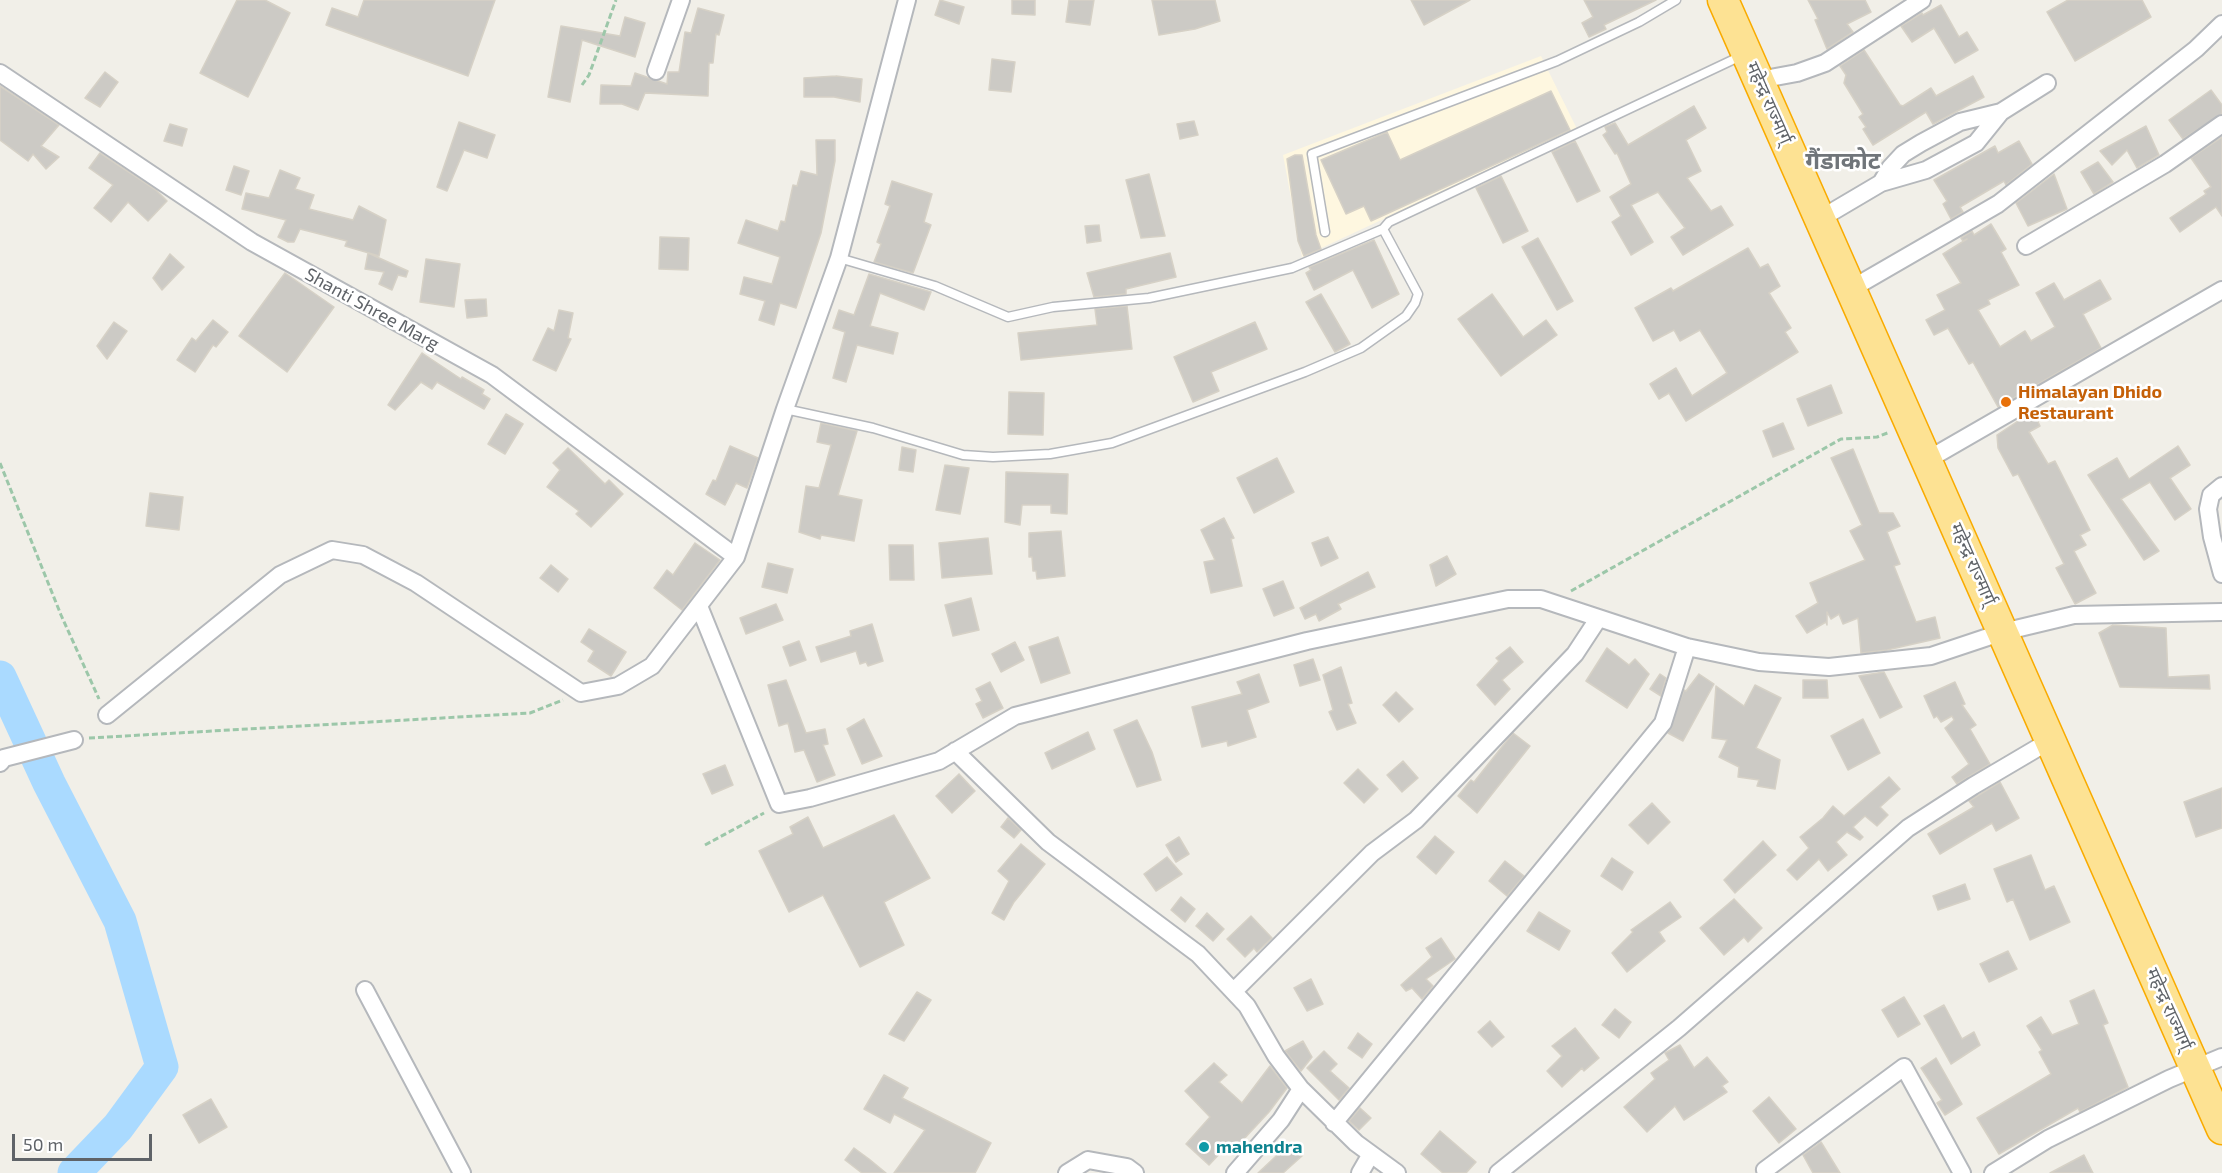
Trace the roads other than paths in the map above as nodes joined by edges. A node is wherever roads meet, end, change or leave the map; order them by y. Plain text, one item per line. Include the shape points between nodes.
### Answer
1 (681, 0) edge
2 (907, 0) edge
3 (1676, 0) edge
4 (1723, 0) edge
5 (1922, 0) edge
6 (2222, 24) edge
7 (1747, 53) junction
8 (656, 71) dead end
9 (0, 73) edge
10 (1759, 80) junction
11 (2047, 83) dead end
12 (2001, 112) junction
13 (2222, 124) edge
14 (1881, 183) junction
15 (1820, 219) junction
16 (1383, 229) junction
17 (1325, 232) dead end
18 (2026, 246) dead end
19 (839, 258) junction
20 (1851, 289) junction
21 (2222, 290) edge
22 (785, 409) junction
23 (1927, 460) junction
24 (2222, 486) edge
25 (736, 557) junction
26 (2222, 574) edge
27 (699, 606) junction
28 (2222, 612) edge
29 (1598, 619) junction
30 (2003, 632) junction
31 (1687, 647) junction
32 (107, 715) road end
33 (74, 740) road end
34 (2051, 740) junction
35 (956, 751) junction
36 (2, 761) edge
37 (365, 990) dead end
38 (1234, 991) junction
39 (2209, 1062) edge
40 (1301, 1089) junction
41 (1334, 1123) junction
42 (2222, 1129) edge
43 (1371, 1154) junction
44 (462, 1173) edge
45 (1067, 1173) edge
46 (1135, 1173) edge
47 (1235, 1173) edge
48 (1360, 1173) edge
49 (1397, 1173) edge
50 (1498, 1173) edge
51 (1766, 1173) edge
52 (1962, 1173) edge
53 (1993, 1173) edge

1 - 8 street
2 - 19 street
3 - 17 lane via 1557,61 1312,154
4 - 7 highway, महेन्द्र राज्मार्ग्
5 - 10 street via 1825,63
6 - 20 street via 2196,49 1998,204
7 - 10 highway, महेन्द्र राज्मार्ग्
7 - 16 lane via 1389,222
9 - 25 street, Shanti Shree Marg via 252,242 492,375
10 - 15 highway, महेन्द्र राज्मार्ग्
11 - 12 street
12 - 14 street via 1976,143 1926,170
12 - 14 street via 1960,122 1921,143 1904,154
13 - 18 street via 2165,164
14 - 15 street
15 - 20 highway, महेन्द्र राज्मार्ग्
16 - 19 lane via 1292,268 1149,298 1008,317 935,286
16 - 22 lane via 1418,294 1406,316 1361,348 1112,442 1050,454 963,455 873,428
19 - 22 street
20 - 23 highway, महेन्द्र राज्मार्ग्
21 - 23 street
22 - 25 street
23 - 30 highway, महेन्द्र राज्मार्ग्
24 - 26 street via 2211,495 2208,508
25 - 27 street
27 - 32 street via 652,666 618,686 581,693 416,583 363,555 332,550 280,575
27 - 35 street via 779,804 939,761
28 - 30 street via 2074,615
29 - 31 street
29 - 35 street via 1540,599 1508,599 1307,641 1016,716
29 - 38 street via 1575,654 1416,820 1372,853
30 - 31 street via 1931,656 1829,667 1759,662
30 - 34 highway, महेन्द्र राज्मार्ग्
31 - 41 street via 1663,723
33 - 36 street
34 - 39 highway, महेन्द्र राज्मार्ग्
34 - 50 street via 1908,828 1679,1028
35 - 38 street via 1048,843 1197,954
37 - 44 street
38 - 40 street
39 - 42 highway, महेन्द्र राज्मार्ग्
39 - 53 street via 2048,1139
40 - 41 street
40 - 47 street via 1281,1120
41 - 43 street
43 - 48 street
43 - 49 street
45 - 46 street via 1088,1160 1127,1167
51 - 52 street via 1904,1067

